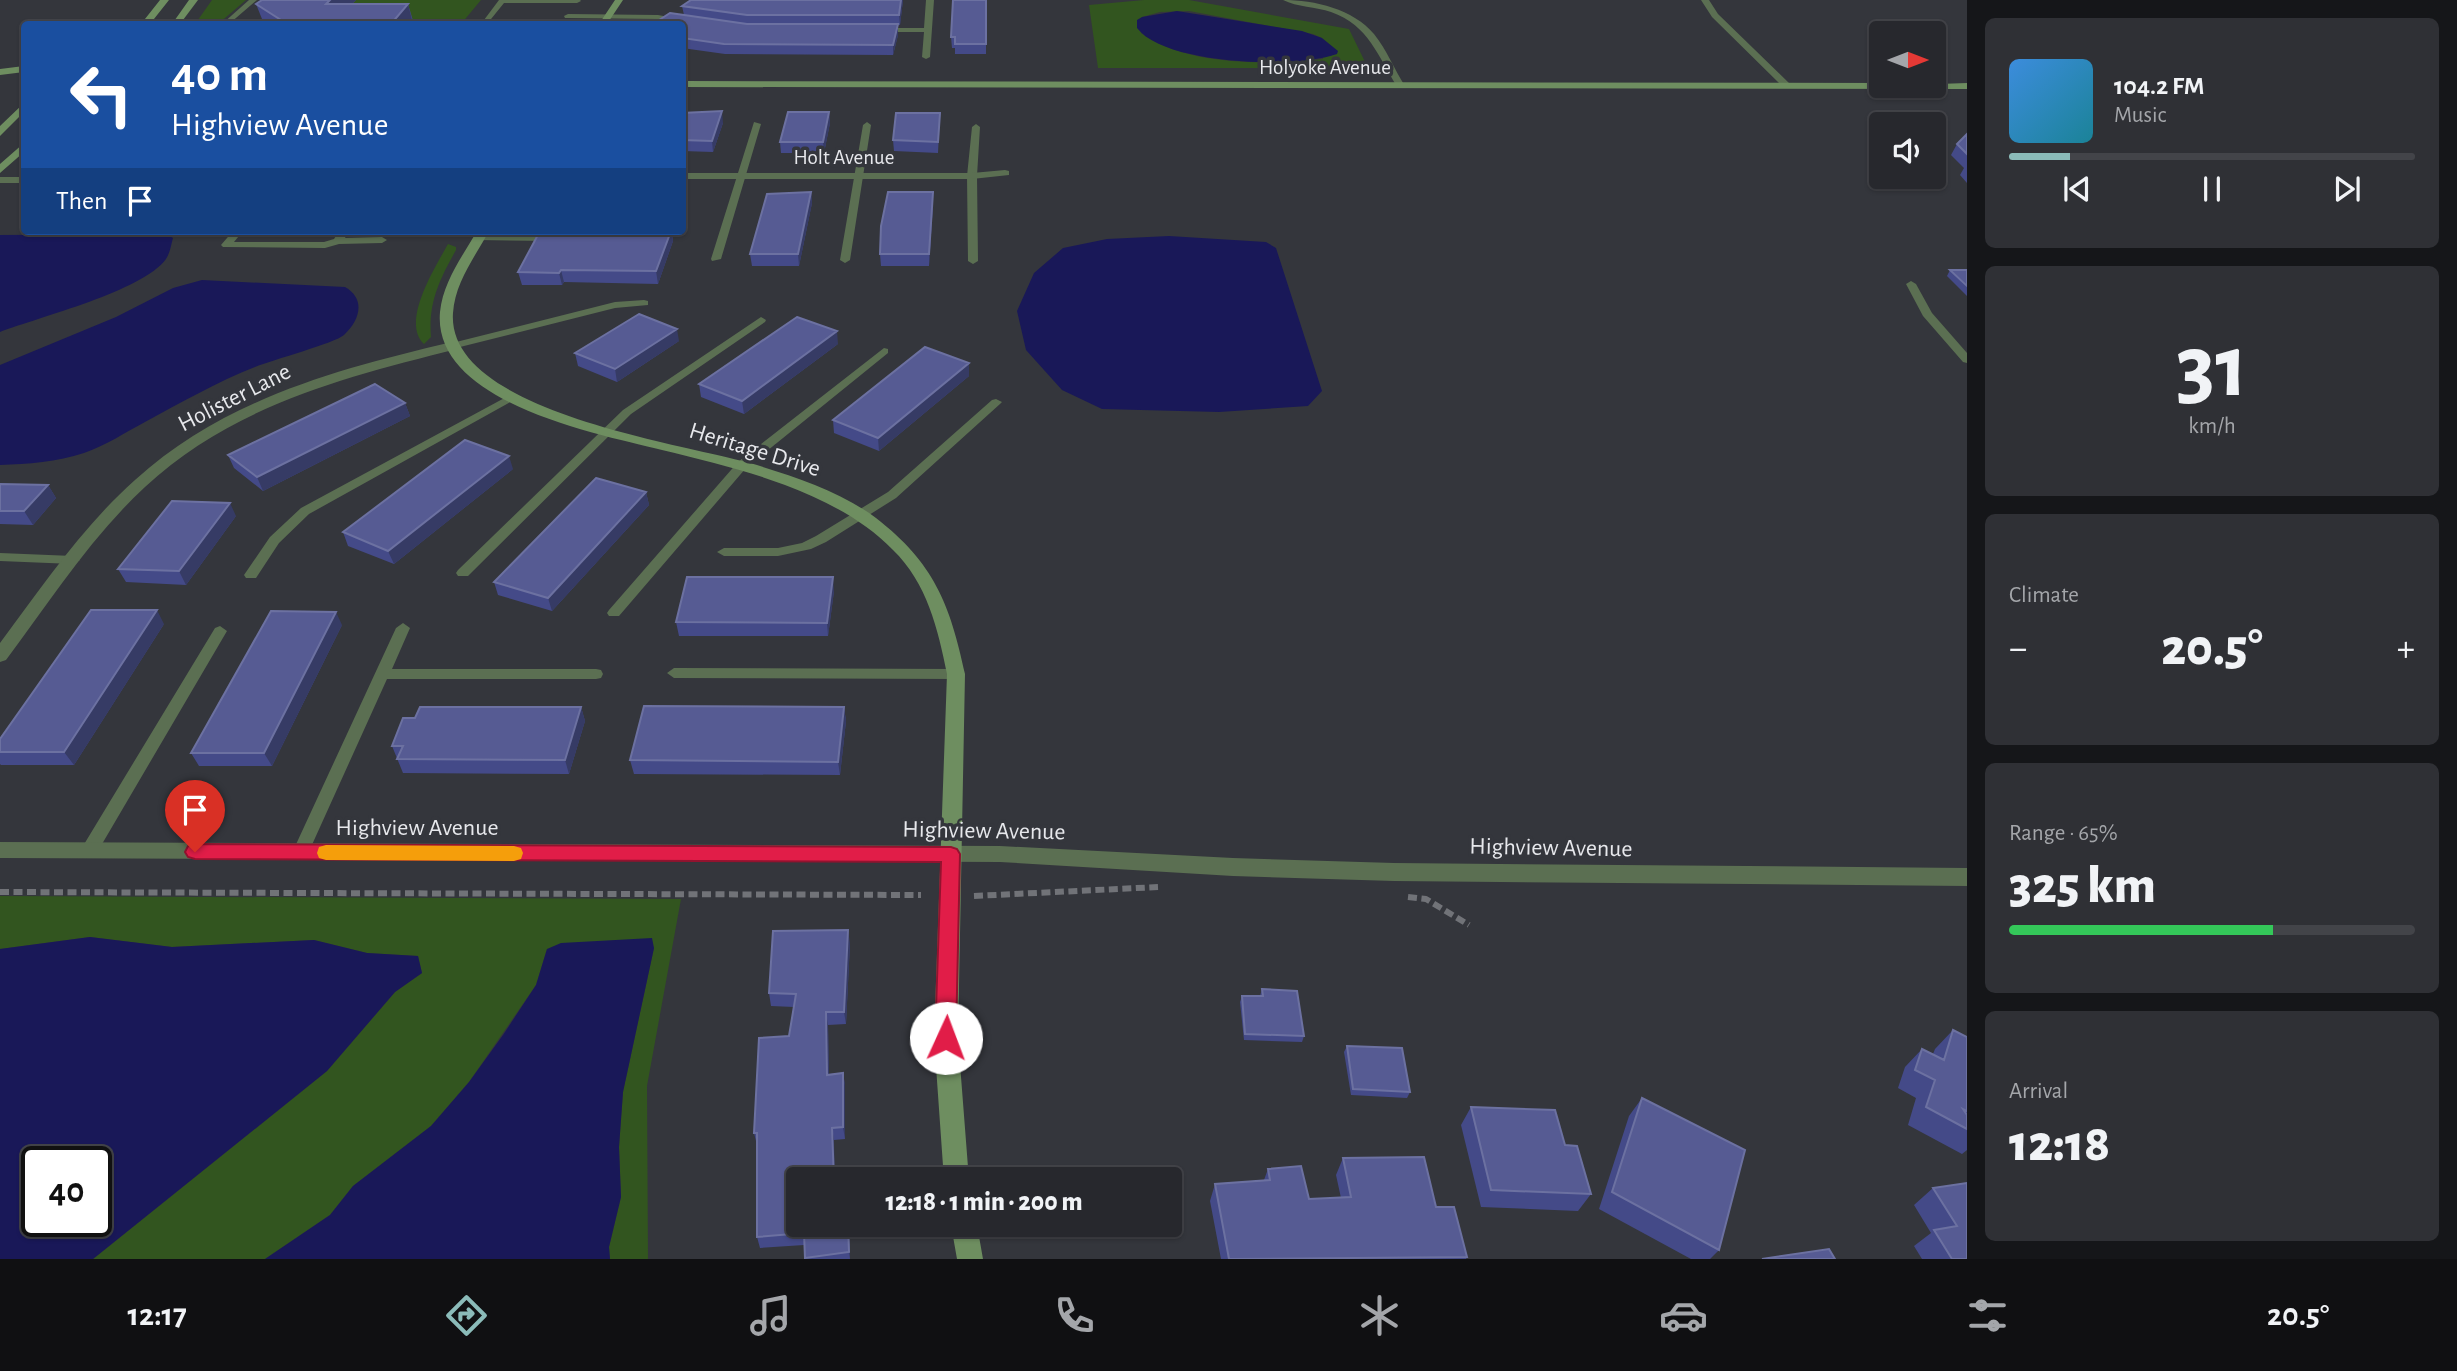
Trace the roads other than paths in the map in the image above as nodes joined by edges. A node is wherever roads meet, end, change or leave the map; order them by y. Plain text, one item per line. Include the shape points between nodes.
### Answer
1 (165, 0) edge
2 (194, 0) edge
3 (253, 0) edge
4 (619, 0) edge
5 (930, 0) edge
6 (1287, 0) edge
7 (1705, 0) edge
8 (578, 1) edge
9 (568, 16) junction
10 (606, 20) edge
11 (148, 21) edge
12 (178, 21) edge
13 (228, 21) edge
14 (486, 21) edge
15 (564, 21) edge
16 (696, 22) edge
17 (872, 30) edge
18 (928, 30) junction
19 (926, 57) dead end
20 (21, 69) edge
21 (0, 72) edge
22 (0, 79) edge
23 (21, 80) edge
24 (686, 84) edge
25 (1401, 86) junction
26 (1787, 86) junction
27 (1967, 86) edge
28 (21, 110) edge
29 (757, 124) dead end
30 (867, 125) dead end
31 (976, 127) dead end
32 (0, 134) edge
33 (21, 149) edge
34 (0, 170) edge
35 (1005, 173) dead end
36 (686, 176) edge
37 (742, 176) junction
38 (858, 176) junction
39 (972, 176) junction
40 (0, 180) edge
41 (21, 180) edge
42 (235, 235) edge
43 (342, 235) edge
44 (481, 235) edge
45 (564, 238) edge
46 (382, 240) dead end
47 (338, 241) junction
48 (716, 259) dead end
49 (845, 260) dead end
50 (973, 261) dead end
51 (1911, 284) dead end
52 (644, 303) dead end
53 (761, 320) dead end
54 (452, 346) junction
55 (884, 351) dead end
56 (1967, 360) edge
57 (510, 398) junction
58 (996, 401) dead end
59 (606, 431) junction
60 (742, 465) junction
61 (860, 515) junction
62 (724, 552) dead end
63 (0, 557) edge
64 (73, 559) junction
65 (463, 573) dead end
66 (251, 576) dead end
67 (614, 612) dead end
68 (403, 628) dead end
69 (219, 631) dead end
70 (0, 656) edge
71 (674, 673) dead end
72 (381, 674) junction
73 (596, 674) dead end
74 (956, 674) junction
75 (0, 850) edge
76 (89, 851) junction
77 (300, 853) junction
78 (951, 854) junction
79 (1967, 877) edge
80 (956, 1167) edge
81 (966, 1237) edge
82 (970, 1259) edge

1 - 11 street
2 - 12 street
3 - 13 lane
4 - 10 street
5 - 18 lane
6 - 25 lane via 1335,12 1360,24
7 - 26 lane
8 - 9 lane
8 - 14 lane via 502,1
9 - 10 lane
9 - 15 lane
10 - 16 lane via 658,17
17 - 18 lane
18 - 19 lane
20 - 21 street
22 - 23 street
24 - 25 street, Holyoke Avenue
25 - 26 street, Holyoke Avenue
26 - 27 street, Holyoke Avenue
28 - 32 street
29 - 37 lane
30 - 38 lane
31 - 39 lane
33 - 34 street
35 - 39 street, Holt Avenue
36 - 37 street, Holt Avenue
37 - 38 street, Holt Avenue
37 - 48 lane
38 - 39 street, Holt Avenue
38 - 49 lane
39 - 50 lane
40 - 41 lane
42 - 47 lane via 226,245
43 - 47 lane
44 - 45 lane
44 - 54 street via 448,300
46 - 47 lane
51 - 56 lane via 1927,314
52 - 54 lane via 615,305
53 - 59 lane
54 - 57 street, Heritage Drive via 485,383
54 - 64 street, Holister Lane via 318,381 224,422 141,482
55 - 60 lane
57 - 59 street, Heritage Drive
57 - 66 lane via 305,511 274,538
58 - 61 lane via 892,495
59 - 60 street, Heritage Drive
59 - 65 lane
60 - 61 street, Heritage Drive via 814,489
60 - 67 lane
61 - 62 lane via 792,550
61 - 74 street, Heritage Drive via 907,554 933,591 949,633
63 - 64 lane
64 - 70 street, Holister Lane
68 - 72 lane
69 - 76 lane
71 - 74 lane
72 - 73 lane
72 - 77 lane
74 - 78 street, Heritage Drive
75 - 76 street, Highview Avenue
76 - 77 street, Highview Avenue
77 - 78 street, Highview Avenue
78 - 79 street, Highview Avenue via 1394,872
78 - 80 street, Heritage Drive via 946,1038
81 - 82 street

